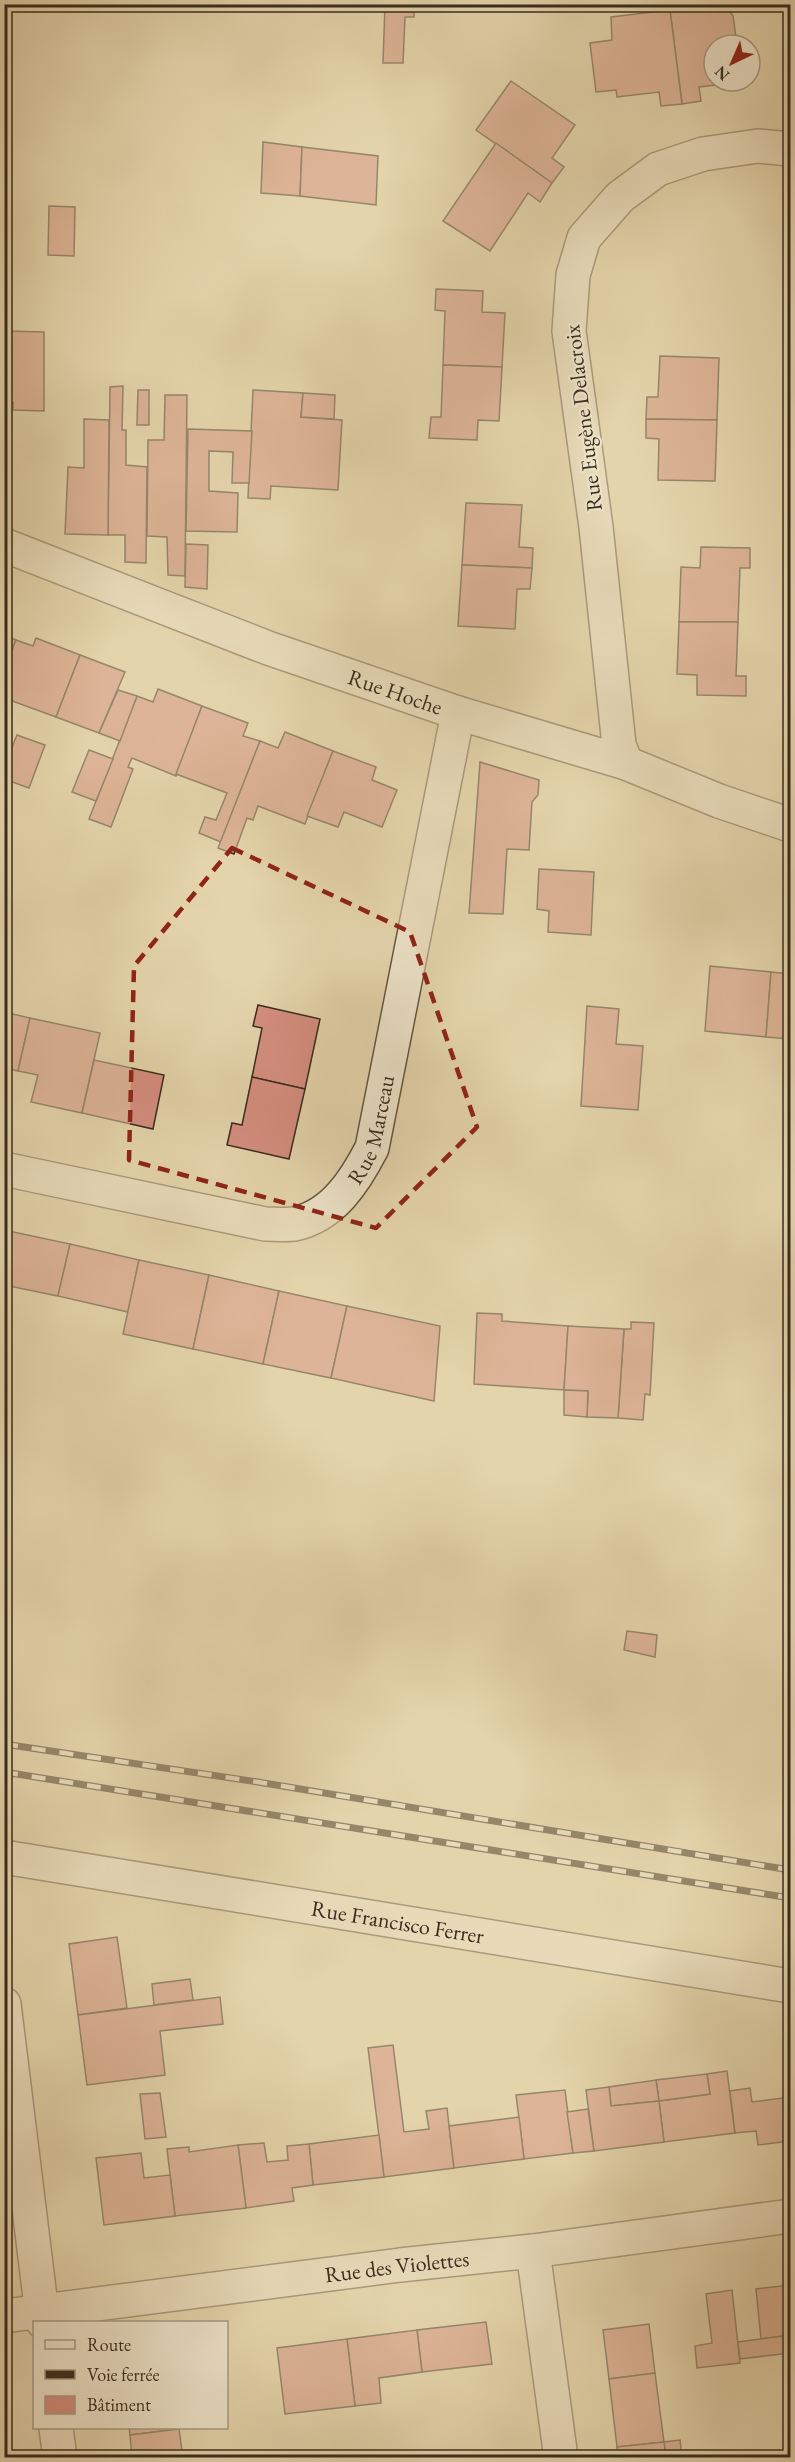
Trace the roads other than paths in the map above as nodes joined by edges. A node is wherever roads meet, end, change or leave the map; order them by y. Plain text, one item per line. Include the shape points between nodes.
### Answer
1 (790, 149) edge
2 (4, 545) edge
3 (458, 713) junction
4 (626, 763) junction
5 (790, 825) edge
6 (4, 1169) edge
7 (4, 1857) edge
8 (790, 1986) edge
9 (4, 2004) edge
10 (790, 2216) edge
11 (533, 2251) junction
12 (4, 2316) edge
13 (42, 2317) edge
14 (56, 2429) edge
15 (60, 2457) edge
16 (561, 2457) edge

1 - 4 street, Rue Eugène Delacroix via 758,146 703,154 658,169 620,197 584,238 573,275 569,331 596,527 619,745
2 - 3 street, Rue Hoche via 268,648
3 - 4 street, Rue Hoche
3 - 6 street, Rue Marceau via 372,1148 353,1183 324,1211 294,1224 265,1224
4 - 5 street, Rue Hoche
7 - 8 street, Rue Francisco Ferrer
9 - 13 street
10 - 11 street, Rue des Violettes
11 - 13 street, Rue des Violettes via 400,2265
11 - 16 street
12 - 13 street, Rue des Violettes
14 - 15 street

